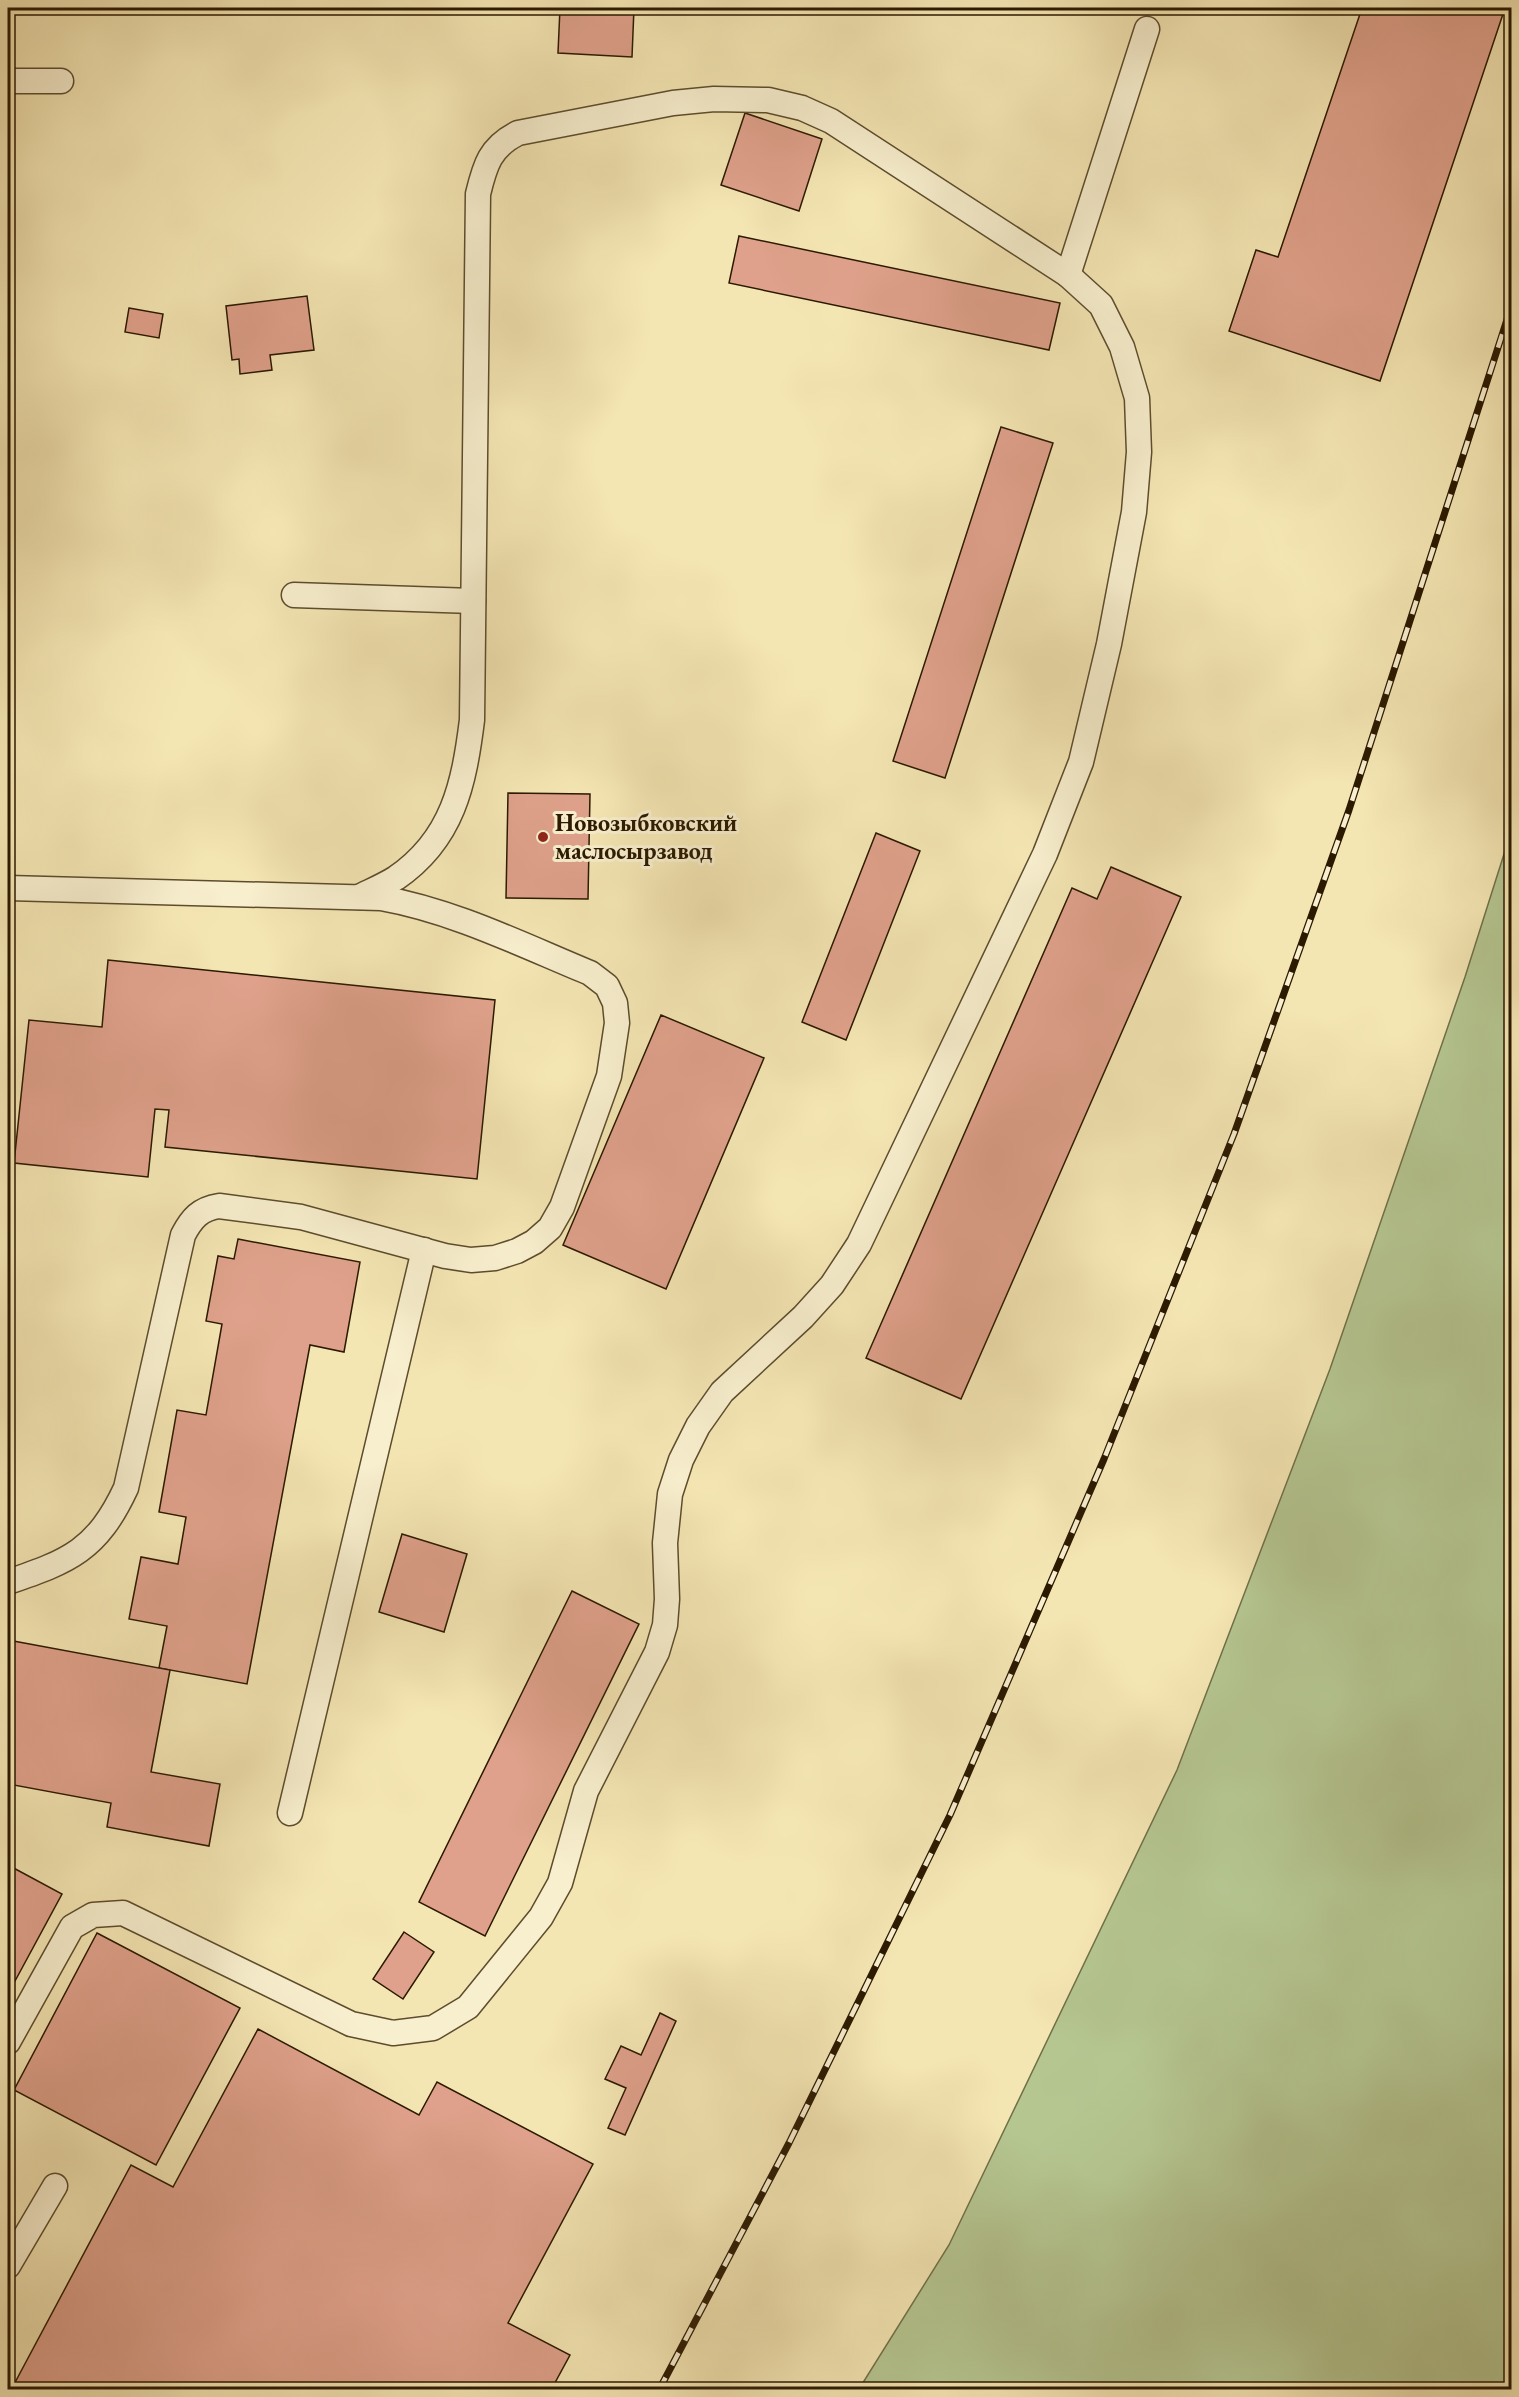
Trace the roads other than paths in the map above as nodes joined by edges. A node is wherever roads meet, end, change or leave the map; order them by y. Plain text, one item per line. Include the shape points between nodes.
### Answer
1 (1147, 29) dead end
2 (8, 81) edge
3 (61, 81) dead end
4 (1068, 274) junction
5 (294, 595) dead end
6 (473, 601) junction
7 (8, 888) edge
8 (359, 897) junction
9 (424, 1250) junction
10 (8, 1582) edge
11 (290, 1813) dead end
12 (8, 2042) edge
13 (55, 2186) dead end
14 (8, 2266) edge

1 - 4 lane
2 - 3 lane
4 - 6 lane via 831,121 790,105 744,98 673,103 518,134 503,141 490,156 478,194
4 - 12 lane via 1101,305 1122,347 1137,398 1139,452 1134,512 1112,633 1081,762 1045,854 859,1244 832,1285 803,1317 722,1392 698,1425 681,1460 670,1494 665,1543 665,1625 657,1652 586,1791 560,1883 541,1917 468,2007 433,2028 393,2033 351,2025 123,1913 93,1915 72,1928
5 - 6 lane
6 - 8 lane via 472,720 459,794 427,852 396,878
7 - 8 lane
8 - 9 lane via 417,904 590,973 607,986 615,1003 617,1023 609,1076 562,1207 550,1228 534,1242 495,1258 471,1260
9 - 10 lane via 310,1219 266,1212 219,1206 206,1208 192,1218 183,1234 126,1488 114,1513 83,1550 62,1563
9 - 11 lane
13 - 14 lane

